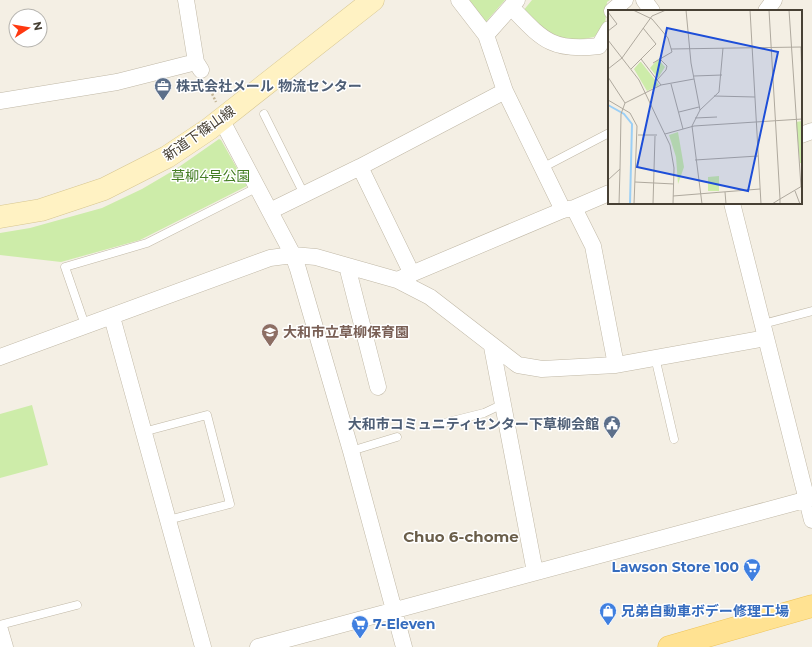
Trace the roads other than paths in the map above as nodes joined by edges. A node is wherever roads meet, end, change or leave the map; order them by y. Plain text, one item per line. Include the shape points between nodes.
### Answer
1 (186, 0) edge
2 (373, 0) edge
3 (459, 0) edge
4 (625, 0) edge
5 (644, 0) edge
6 (774, 0) edge
7 (514, 3) edge
8 (613, 10) edge
9 (651, 10) edge
10 (767, 10) edge
11 (608, 31) edge
12 (486, 35) junction
13 (505, 91) junction
14 (0, 101) edge
15 (220, 113) junction
16 (264, 114) dead end
17 (812, 131) edge
18 (608, 134) edge
19 (802, 135) edge
20 (360, 167) junction
21 (542, 168) junction
22 (258, 187) junction
23 (608, 193) edge
24 (304, 194) junction
25 (732, 204) edge
26 (569, 209) junction
27 (270, 211) junction
28 (0, 217) edge
29 (293, 256) junction
30 (347, 266) junction
31 (412, 274) junction
32 (397, 280) junction
33 (812, 311) edge
34 (112, 317) junction
35 (85, 325) junction
36 (765, 331) junction
37 (492, 347) junction
38 (0, 357) edge
39 (656, 357) junction
40 (616, 365) junction
41 (378, 387) dead end
42 (503, 404) junction
43 (444, 423) dead end
44 (143, 432) junction
45 (397, 437) dead end
46 (674, 439) dead end
47 (351, 451) junction
48 (809, 498) edge
49 (168, 520) junction
50 (812, 520) edge
51 (535, 572) junction
52 (77, 605) dead end
53 (812, 606) edge
54 (393, 610) junction
55 (0, 625) edge
56 (0, 630) edge
57 (5, 647) edge
58 (203, 647) edge
59 (258, 647) edge
60 (404, 647) edge
61 (669, 647) edge

1 - 14 street via 199,67
2 - 15 street, 新道下篠山線
3 - 12 street
4 - 8 street
5 - 9 street
6 - 10 street
7 - 11 street via 538,35 550,43 577,49 599,46
7 - 12 street
12 - 13 street
13 - 20 street
13 - 21 street
15 - 22 street
15 - 28 street, 新道下篠山線 via 167,157 104,189 41,210
16 - 24 lane
17 - 19 street
18 - 21 lane
20 - 24 street
20 - 31 street
21 - 26 street
22 - 27 street
22 - 35 lane via 146,243 65,267
23 - 26 street
24 - 27 street
25 - 36 street
26 - 31 street
26 - 40 street via 593,246
27 - 29 street
29 - 30 street via 316,257
29 - 34 street via 270,258
29 - 47 street
30 - 32 street
30 - 41 street
31 - 32 street
32 - 37 street via 430,297
33 - 36 lane
34 - 35 street
34 - 44 street
35 - 38 street
36 - 39 street
36 - 48 street
37 - 40 street via 518,366 556,369
37 - 42 street
39 - 40 street
39 - 46 lane
42 - 43 lane via 484,413
42 - 51 street
44 - 49 street
44 - 49 lane via 208,415 230,504
45 - 47 lane
47 - 54 street
48 - 50 street
48 - 51 street
49 - 58 street
51 - 54 street
52 - 55 lane
53 - 61 main road
54 - 59 street
54 - 60 street
56 - 57 street

